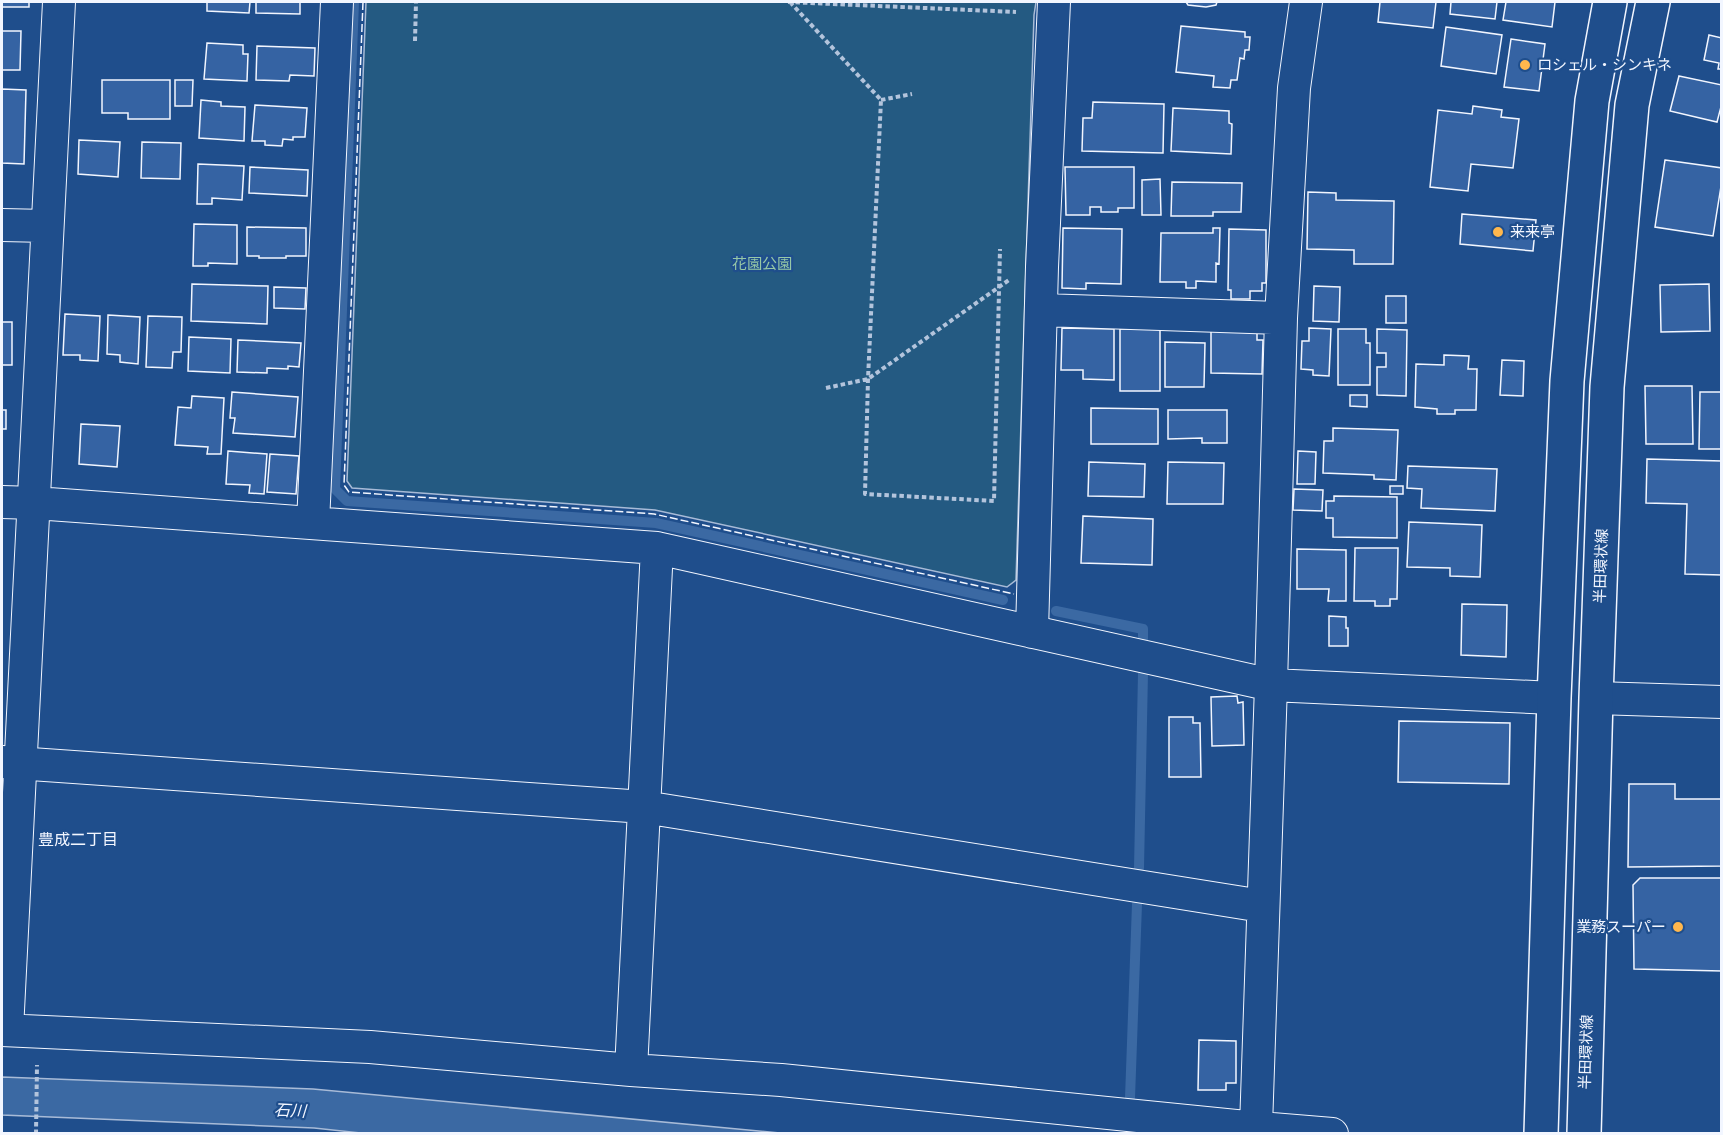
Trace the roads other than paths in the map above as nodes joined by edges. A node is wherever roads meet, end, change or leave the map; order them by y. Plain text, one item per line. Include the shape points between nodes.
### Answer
1 (59, 2) edge
2 (336, 2) edge
3 (1054, 2) edge
4 (1306, 2) edge
5 (1610, 2) edge
6 (1653, 2) edge
7 (2, 225) edge
8 (47, 226) junction
9 (1042, 310) junction
10 (1281, 318) junction
11 (2, 502) edge
12 (35, 503) junction
13 (313, 523) junction
14 (657, 548) junction
15 (1032, 632) junction
16 (1271, 685) junction
17 (1554, 698) junction
18 (1596, 698) junction
19 (1722, 702) edge
20 (12, 762) edge
21 (644, 807) junction
22 (1262, 906) junction
23 (4, 1030) edge
24 (631, 1070) junction
25 (1256, 1127) junction
26 (1332, 1134) edge
27 (1541, 1134) edge
28 (1584, 1134) edge

1 - 8 street
2 - 13 street
3 - 9 street
4 - 10 street via 1294,88
5 - 17 main road via 1592,101 1567,381
6 - 18 main road, 半田環状線 via 1632,105 1608,375
7 - 8 street
8 - 12 street
9 - 10 street
9 - 15 street
10 - 16 street
11 - 12 street
12 - 13 street
12 - 20 street
13 - 14 street
14 - 15 street
14 - 21 street
15 - 16 street
16 - 17 street
16 - 22 street
17 - 27 main road
18 - 19 street
18 - 28 main road, 半田環状線
20 - 21 street
20 - 23 street
21 - 22 street
21 - 24 street
22 - 25 street
23 - 24 street via 370,1047
24 - 25 street via 781,1080
25 - 26 street

